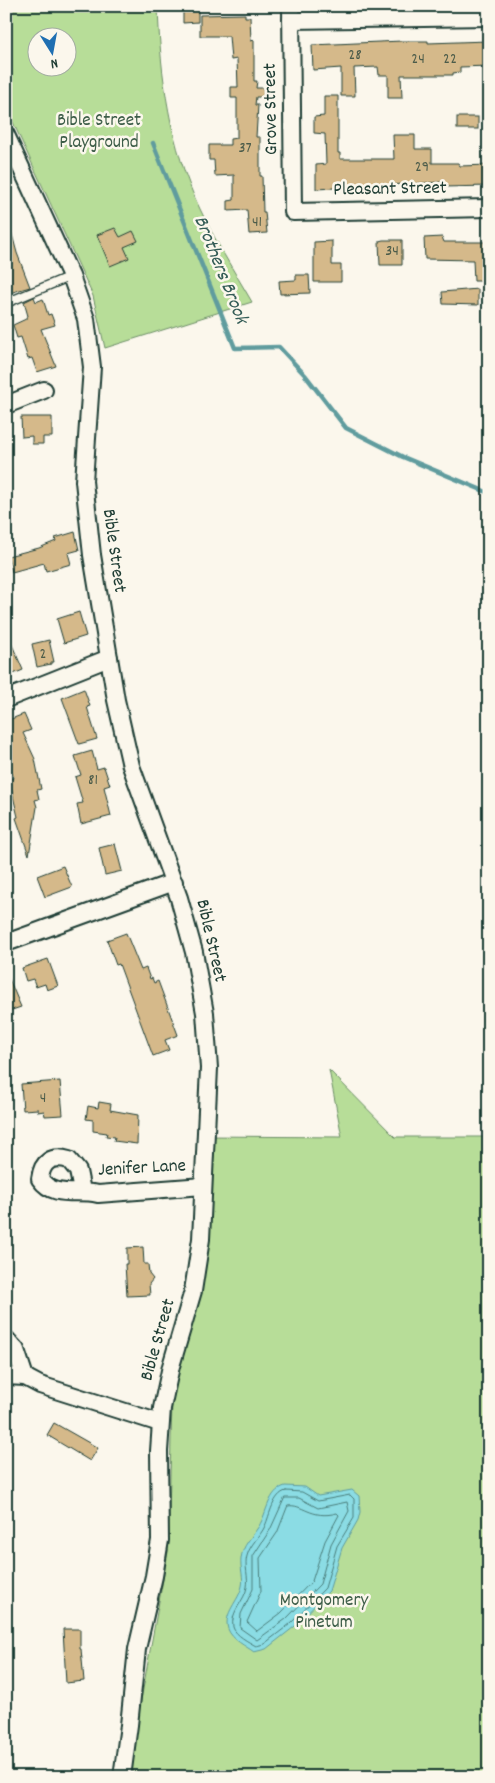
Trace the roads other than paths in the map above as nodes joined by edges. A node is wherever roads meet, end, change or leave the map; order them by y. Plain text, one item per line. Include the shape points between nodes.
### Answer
1 (291, 13) edge
2 (489, 17) edge
3 (6, 136) edge
4 (489, 208) edge
5 (293, 212) joint
6 (71, 276) junction
7 (6, 303) edge
8 (44, 390) dead end
9 (6, 405) edge
10 (109, 658) junction
11 (6, 699) edge
12 (174, 882) junction
13 (6, 943) edge
14 (203, 1186) junction
15 (82, 1190) dead end
16 (6, 1339) edge
17 (6, 1376) edge
18 (25, 1377) junction
19 (160, 1423) junction
20 (122, 1777) edge

1 - 2 street
1 - 5 street, Grove Street
3 - 6 street, Bible Street
4 - 5 street, Pleasant Street
6 - 7 lane
6 - 10 street, Bible Street via 86,320 91,352 85,496
8 - 9 street
10 - 11 street
10 - 12 street, Bible Street via 131,766
12 - 13 street
12 - 14 street, Bible Street via 194,952 207,1027 209,1068
14 - 15 street, Jenifer Lane via 98,1194
14 - 19 street, Bible Street via 195,1281 167,1381
16 - 18 street via 16,1350
17 - 18 street
18 - 19 street via 40,1385
19 - 20 street, Bible Street via 160,1540 137,1649

